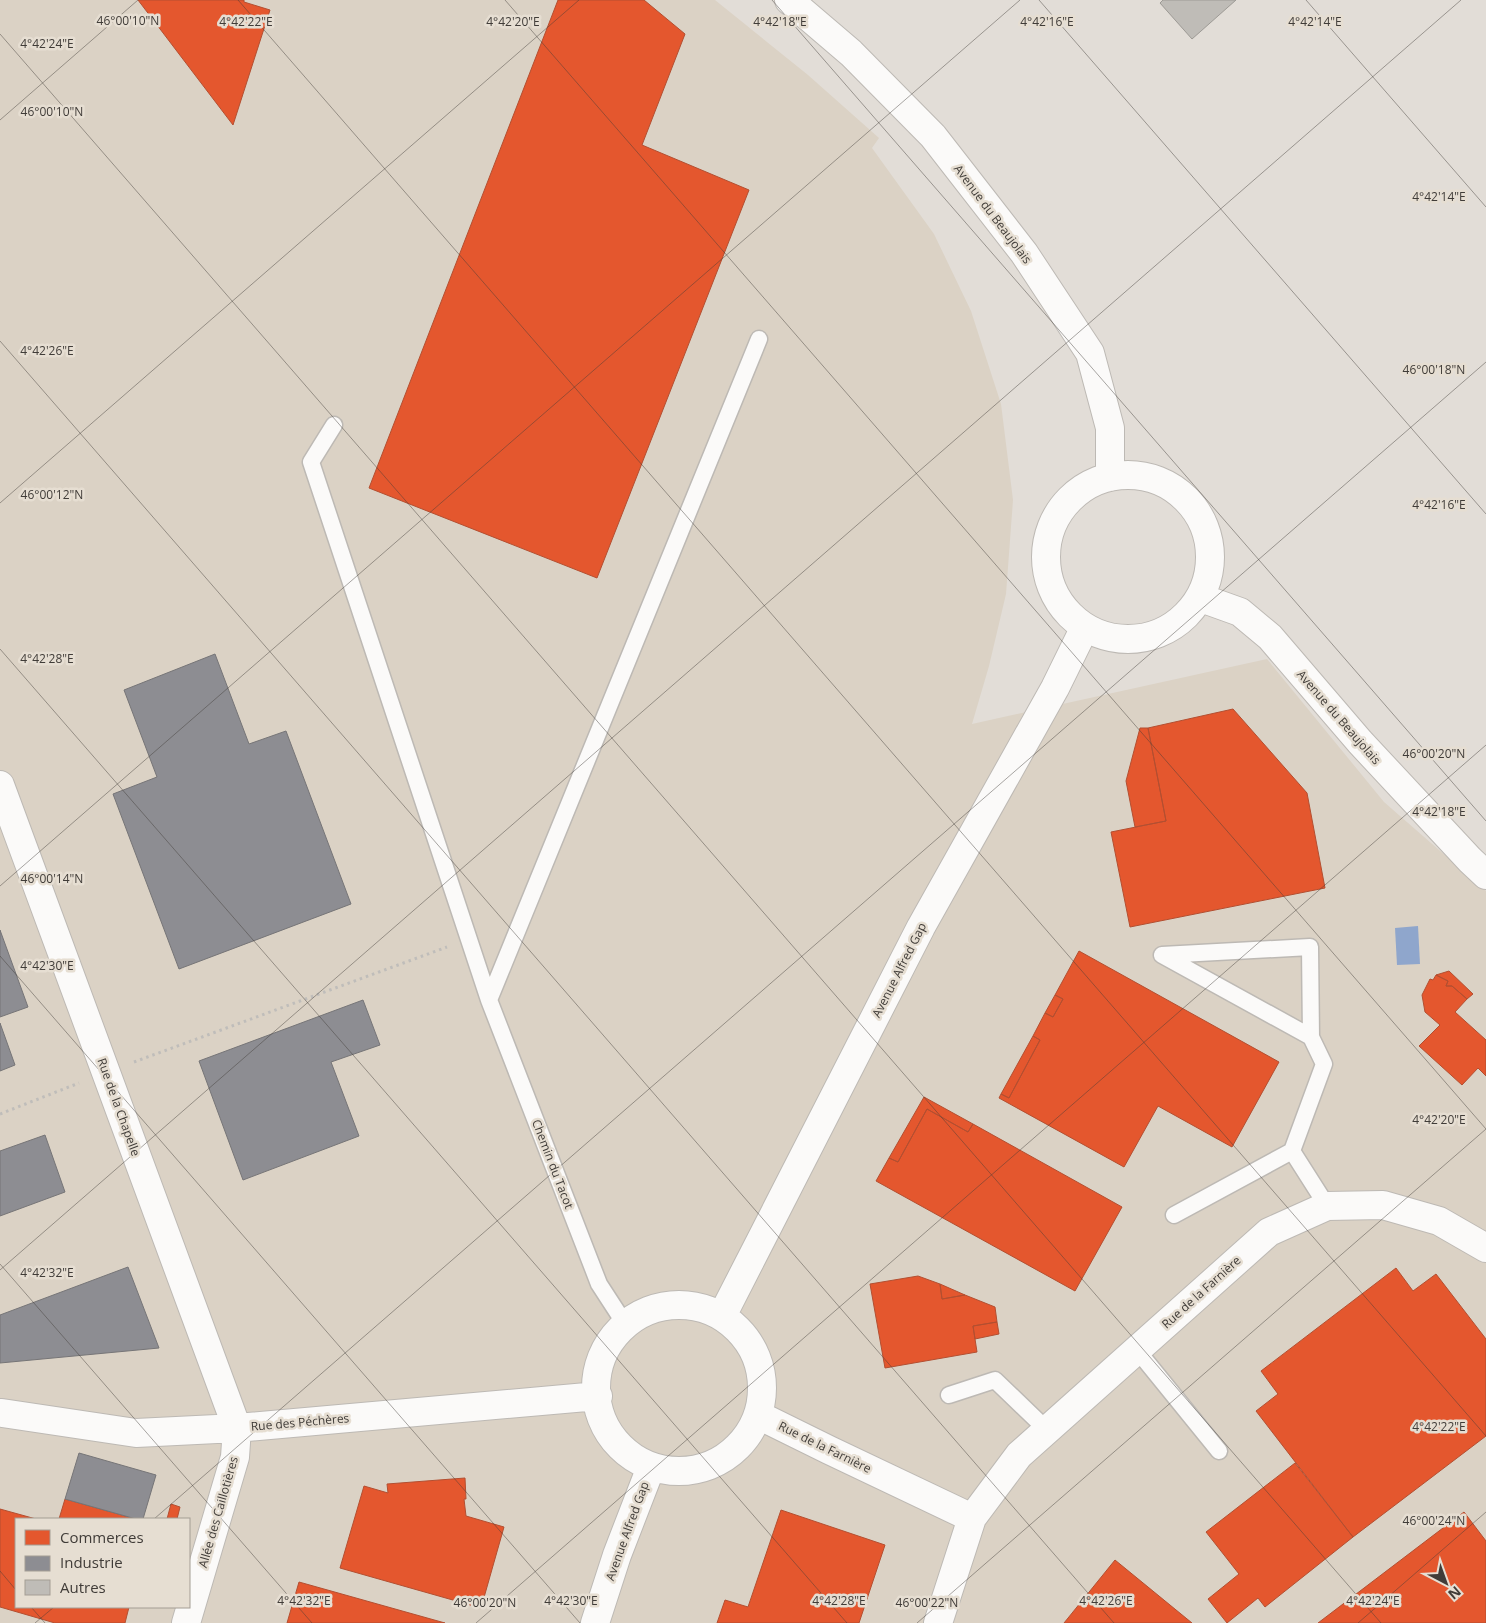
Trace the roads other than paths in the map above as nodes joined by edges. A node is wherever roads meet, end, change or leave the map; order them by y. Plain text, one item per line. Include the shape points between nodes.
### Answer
1 (788, 0) edge
2 (759, 339) dead end
3 (334, 425) dead end
4 (1110, 477) junction
5 (1201, 598) junction
6 (1084, 628) junction
7 (0, 785) edge
8 (1486, 875) edge
9 (489, 1000) junction
10 (1311, 1037) junction
11 (1292, 1151) junction
12 (1327, 1206) junction
13 (1174, 1214) dead end
14 (1486, 1248) edge
15 (722, 1316) junction
16 (626, 1324) junction
17 (1137, 1350) junction
18 (949, 1395) dead end
19 (598, 1396) junction
20 (2, 1413) dead end
21 (758, 1414) junction
22 (237, 1428) junction
23 (1047, 1430) junction
24 (1219, 1451) dead end
25 (651, 1467) junction
26 (972, 1518) junction
27 (186, 1623) edge
28 (595, 1623) edge
29 (938, 1623) edge

1 - 4 street, Avenue du Beaujolais via 851,53 933,136 1024,253 1090,353 1110,428
2 - 9 lane
3 - 9 lane, Chemin du Tacot via 311,462
4 - 5 street via 1140,475 1173,488 1193,506 1208,534 1210,567
4 - 6 street via 1078,491 1054,519 1044,556 1053,596
5 - 6 street via 1169,630 1122,641
5 - 8 street, Avenue du Beaujolais via 1240,612 1270,637 1360,742
6 - 15 street, Avenue Alfred Gap via 1055,688 921,928
7 - 22 street, Rue de la Chapelle
9 - 16 lane, Chemin du Tacot via 599,1284
10 - 10 lane via 1267,1013 1162,955 1310,947
10 - 11 lane via 1324,1064
11 - 12 lane
11 - 13 lane
12 - 14 street, Rue de la Farnière via 1383,1205 1438,1222
12 - 17 street, Rue de la Farnière via 1270,1232
15 - 16 street via 695,1306 675,1304 647,1311
15 - 21 street via 740,1331 756,1355 762,1385
16 - 19 street via 607,1346 596,1373
17 - 23 street, Rue de la Farnière
17 - 24 lane
18 - 23 lane via 996,1380
19 - 22 street, Rue des Péchères
19 - 25 street via 598,1413 612,1439 633,1458
20 - 22 street, Rue des Péchères via 136,1433
21 - 25 street via 741,1444 718,1462 679,1472
21 - 26 street, Rue de la Farnière
22 - 27 street, Allée des Caillotières via 235,1457
23 - 26 street, Rue de la Farnière via 1019,1455
25 - 28 street, Avenue Alfred Gap
26 - 29 street, Rue de la Farnière

